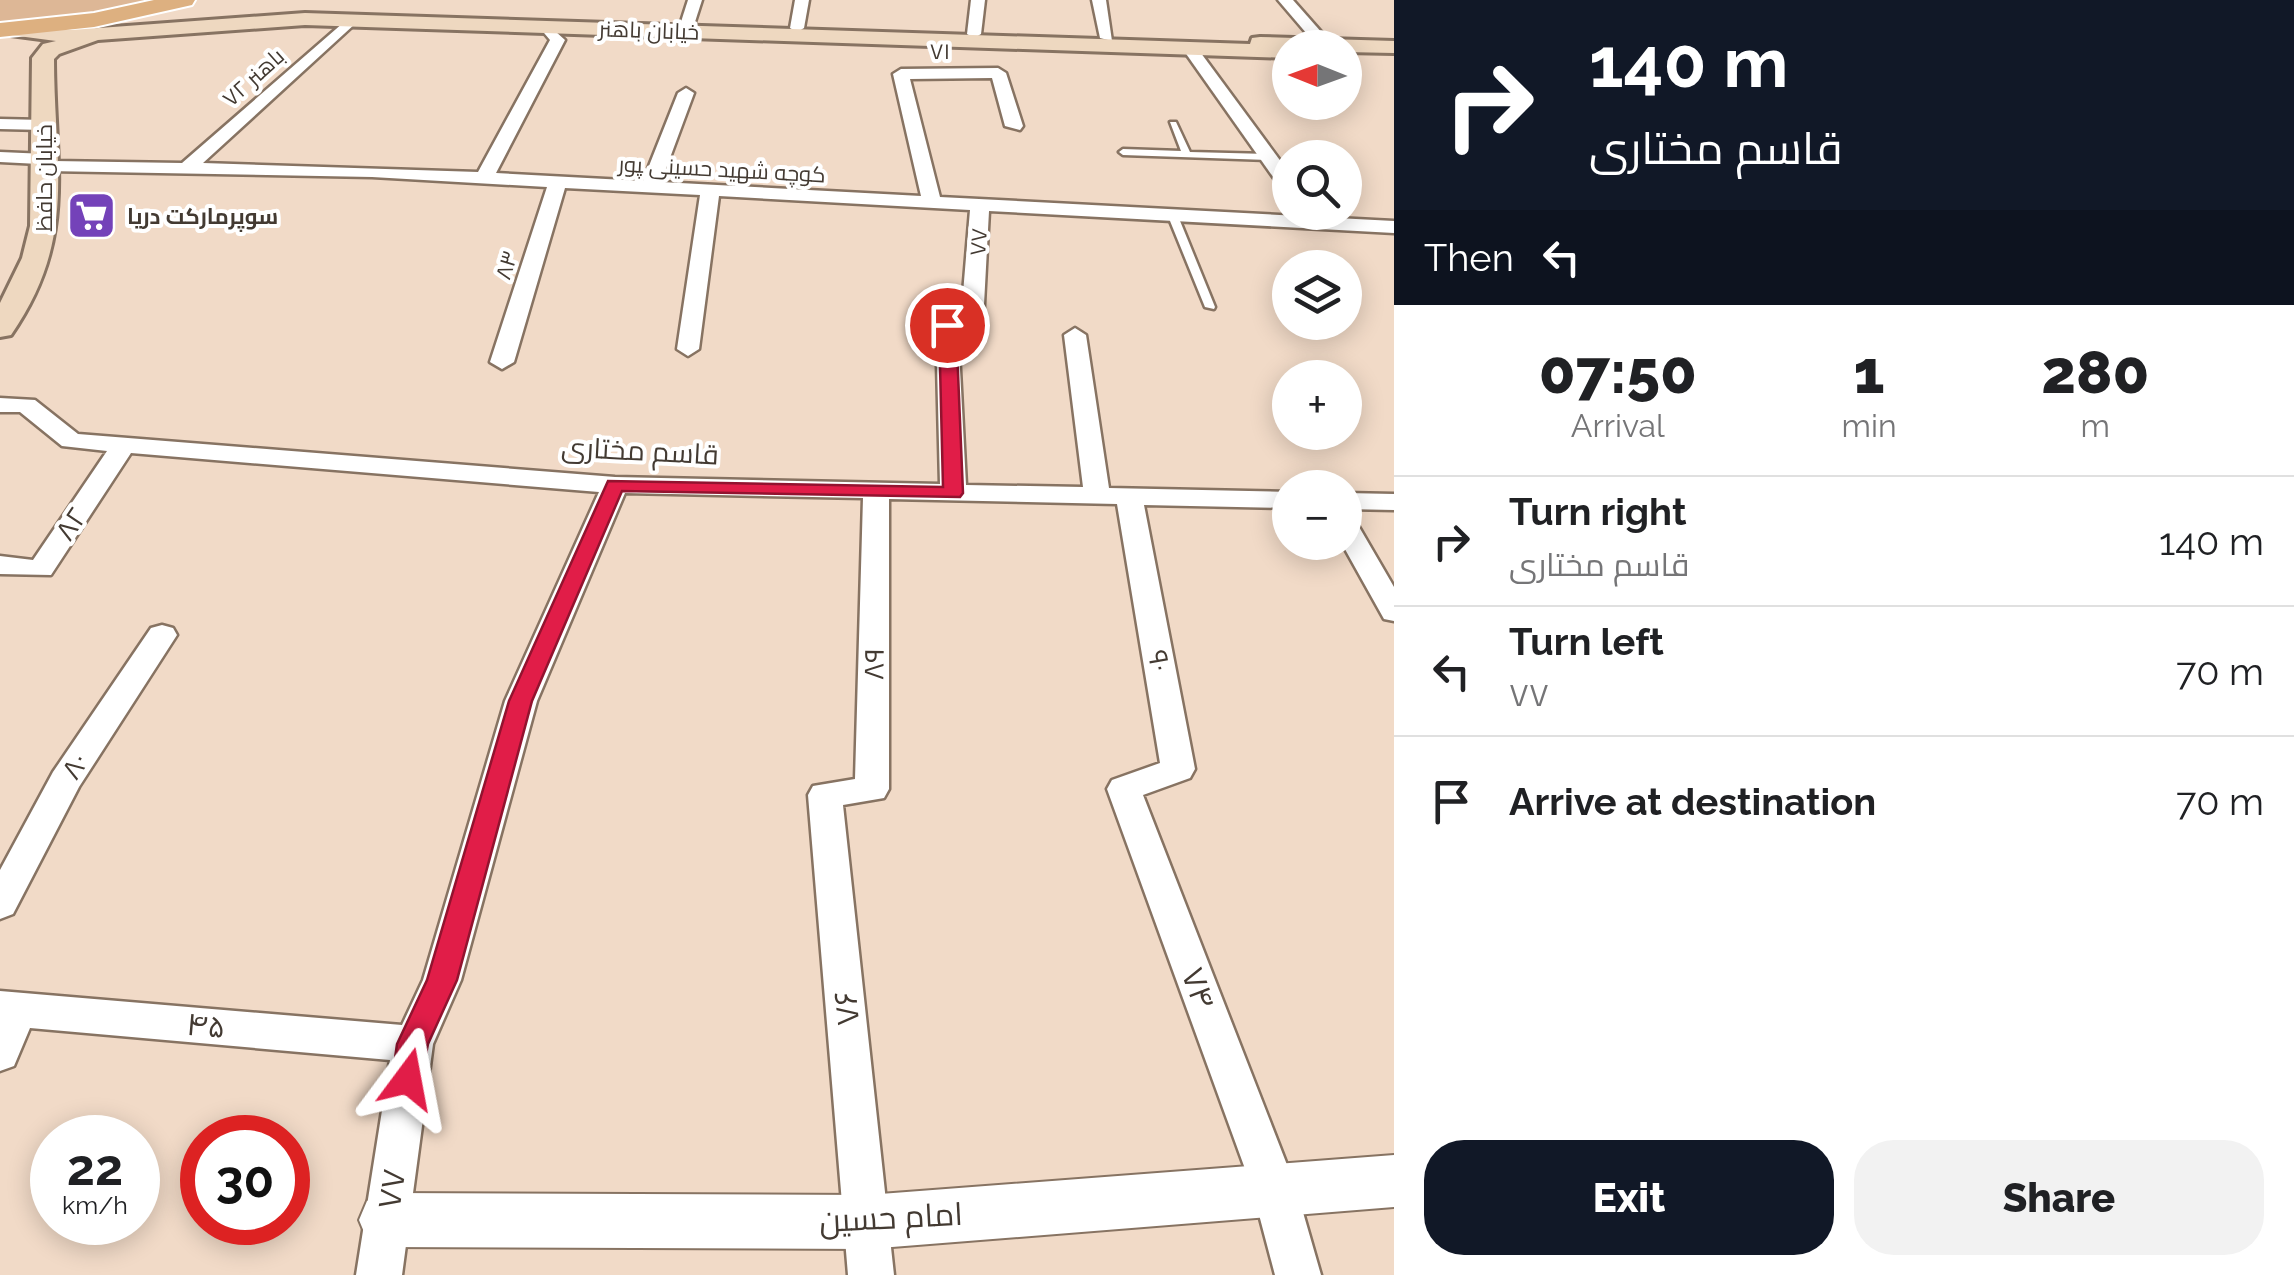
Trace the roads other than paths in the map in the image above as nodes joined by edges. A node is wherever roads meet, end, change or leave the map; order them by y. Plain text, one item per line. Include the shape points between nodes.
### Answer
1 (194, 0) edge
2 (695, 0) edge
3 (802, 0) edge
4 (978, 0) edge
5 (1099, 0) edge
6 (1285, 0) edge
7 (223, 1) edge
8 (175, 2) edge
9 (547, 19) junction
10 (351, 20) junction
11 (687, 24) junction
12 (181, 26) junction
13 (797, 28) junction
14 (5, 30) edge
15 (1315, 30) edge
16 (109, 34) junction
17 (965, 37) junction
18 (1107, 38) junction
19 (1272, 47) edge
20 (1190, 48) junction
21 (1394, 48) edge
22 (1362, 49) edge
23 (1272, 51) edge
24 (1362, 53) edge
25 (1394, 56) edge
26 (962, 74) junction
27 (42, 77) junction
28 (686, 93) dead end
29 (0, 124) edge
30 (44, 124) junction
31 (1172, 124) dead end
32 (1014, 126) dead end
33 (1123, 152) dead end
34 (1186, 154) junction
35 (0, 157) edge
36 (1268, 157) junction
37 (46, 162) junction
38 (1272, 163) edge
39 (186, 169) junction
40 (410, 174) junction
41 (484, 178) junction
42 (558, 182) junction
43 (650, 188) junction
44 (710, 191) junction
45 (396, 200) dead end
46 (932, 204) junction
47 (980, 207) junction
48 (1173, 216) junction
49 (1272, 217) edge
50 (1362, 223) edge
51 (1394, 227) edge
52 (1210, 307) dead end
53 (0, 328) edge
54 (1075, 334) dead end
55 (688, 349) dead end
56 (502, 362) dead end
57 (0, 405) edge
58 (124, 445) junction
59 (615, 485) junction
60 (876, 491) junction
61 (953, 493) junction
62 (1097, 496) junction
63 (1129, 497) junction
64 (1272, 500) edge
65 (1362, 501) edge
66 (1394, 502) edge
67 (1362, 556) edge
68 (0, 565) edge
69 (1394, 612) edge
70 (162, 634) dead end
71 (1124, 789) joint
72 (825, 795) joint
73 (0, 904) edge
74 (9, 1008) edge
75 (413, 1044) junction
76 (0, 1053) edge
77 (1394, 1181) edge
78 (1274, 1188) junction
79 (386, 1220) junction
80 (869, 1248) edge
81 (378, 1275) edge
82 (1298, 1275) edge

1 - 8 main road
2 - 11 street
3 - 13 street
4 - 17 street
5 - 18 street
6 - 15 street
7 - 9 main road, خیابان باهنر via 264,13
7 - 12 main road
8 - 14 main road
9 - 10 main road, خیابان باهنر
9 - 11 main road, خیابان باهنر
9 - 17 main road, خیابان باهنر
9 - 41 street via 558,40
10 - 12 main road, خیابان باهنر
10 - 39 street, باهنر ۷۲
11 - 13 main road, خیابان باهنر
12 - 16 main road, خیابان باهنر
13 - 17 main road, خیابان باهنر
14 - 16 main road, خیابان باهنر
14 - 27 main road, خیابان حافظ via 30,40
16 - 27 main road via 51,49
17 - 18 main road, خیابان باهنر
17 - 20 main road, خیابان باهنر
17 - 26 street
18 - 19 main road, خیابان باهنر
20 - 23 main road, خیابان باهنر
20 - 36 street
21 - 22 main road, خیابان باهنر
24 - 25 main road, خیابان باهنر
26 - 32 street, ۷۱ via 998,73
26 - 46 street, ۷۱ via 900,74
27 - 30 main road, خیابان حافظ
28 - 43 street
29 - 30 street
30 - 37 main road, خیابان حافظ
31 - 34 lane
33 - 34 lane
34 - 36 lane
35 - 37 street, کوچه شهید حسینی ‍پور
36 - 38 street
37 - 39 street, کوچه شهید حسینی ‍پور
37 - 53 main road, خیابان حافظ via 44,243
39 - 40 street, کوچه شهید حسینی ‍پور
40 - 41 street, کوچه شهید حسینی ‍پور
40 - 45 street
41 - 42 street, کوچه شهید حسینی ‍پور
42 - 43 street, کوچه شهید حسینی ‍پور
42 - 56 street, ۸۳
43 - 44 street, کوچه شهید حسینی ‍پور
44 - 46 street, کوچه شهید حسینی ‍پور
44 - 55 street
46 - 47 street, کوچه شهید حسینی ‍پور
47 - 48 street, کوچه شهید حسینی ‍پور
47 - 61 street, ۷۷ via 972,323 947,325
48 - 49 street, کوچه شهید حسینی ‍پور
48 - 52 lane
50 - 51 street, کوچه شهید حسینی ‍پور
54 - 62 street
57 - 58 street, قاسم مختاری via 26,405 71,440
58 - 59 street, قاسم مختاری
58 - 68 street, ۸۲ via 42,569
59 - 60 street, قاسم مختاری
59 - 75 street, ۷۷ via 520,701 442,980
60 - 61 street, قاسم مختاری
60 - 72 street, ۸۹ via 872,789
61 - 62 street, قاسم مختاری
62 - 63 street, قاسم مختاری
63 - 64 street, قاسم مختاری
63 - 71 street, ۹۰ via 1178,770
65 - 66 street
67 - 69 street
70 - 73 street, ۸۰ via 65,781
71 - 78 street, ۷۴
72 - 80 street, ۷۶
74 - 75 street, ۴۵
74 - 76 street
75 - 79 street, ۷۷
77 - 78 street, امام حسین
78 - 80 street, امام حسین
78 - 82 street, ۷۴
79 - 80 street, امام حسین
79 - 81 street, ۷۷

